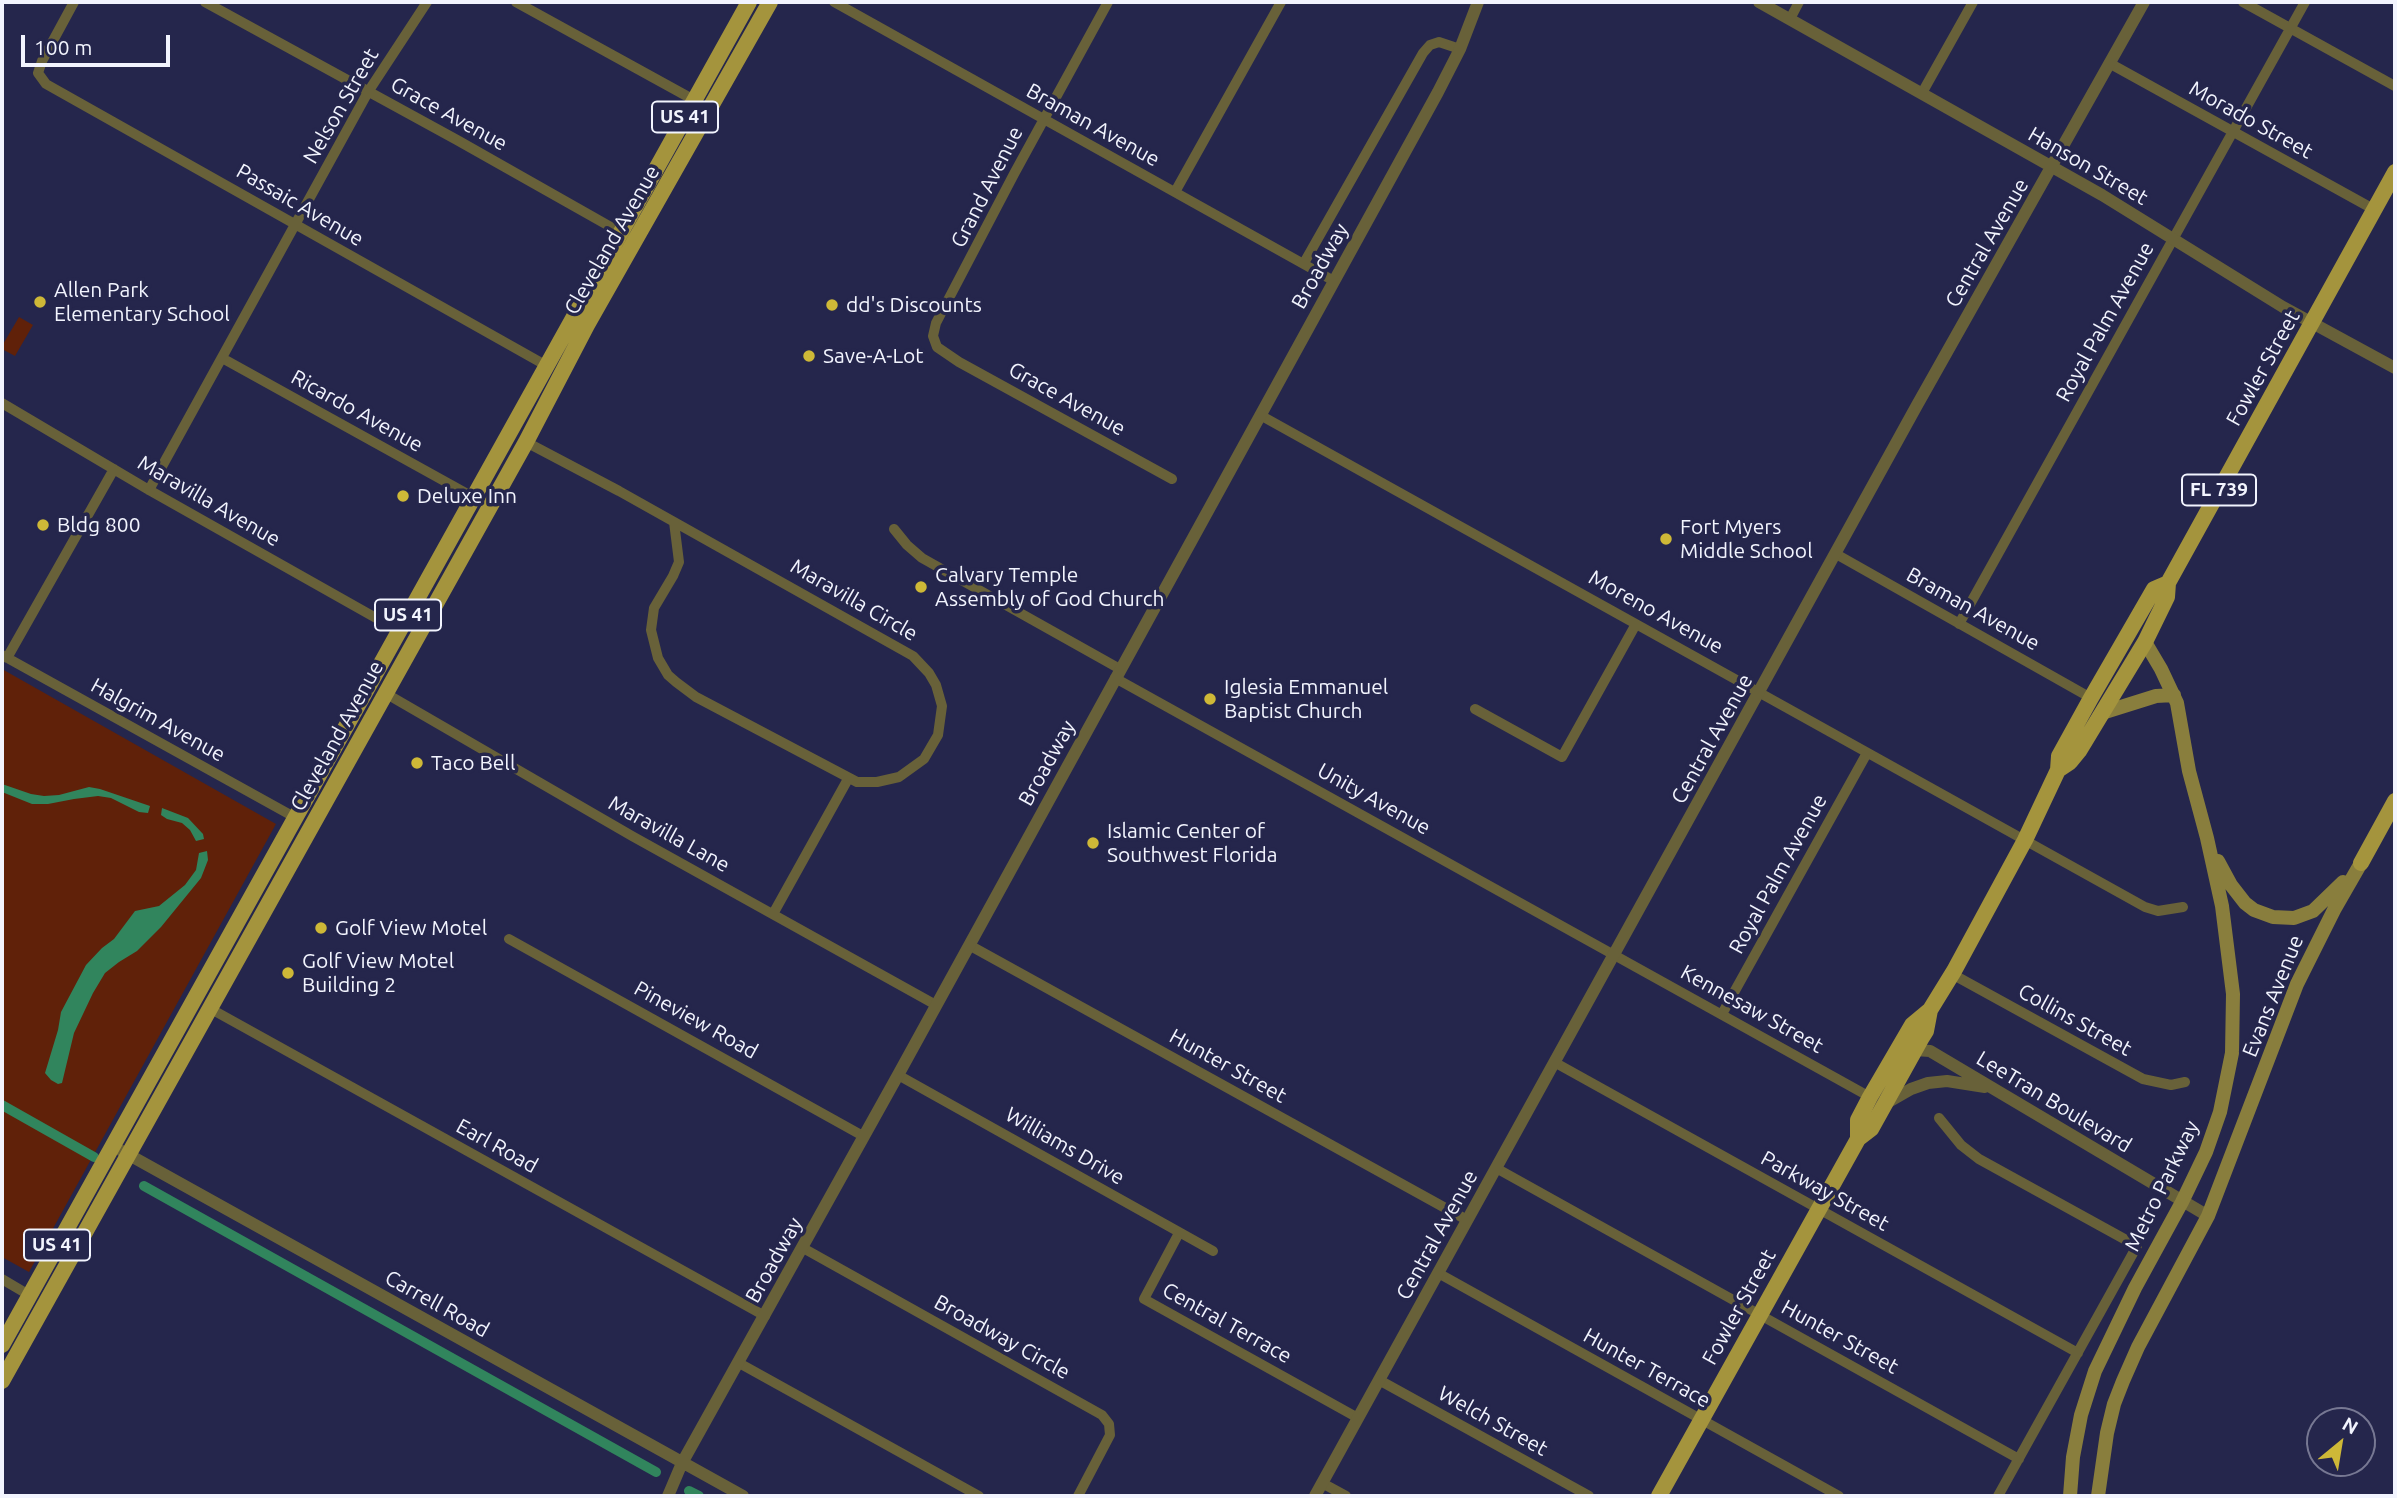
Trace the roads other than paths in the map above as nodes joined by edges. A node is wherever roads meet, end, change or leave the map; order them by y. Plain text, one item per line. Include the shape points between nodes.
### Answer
1 (74, 2) edge
2 (205, 2) edge
3 (427, 2) edge
4 (516, 2) edge
5 (750, 2) edge
6 (834, 2) edge
7 (1108, 2) edge
8 (1281, 2) edge
9 (1478, 2) edge
10 (1759, 2) edge
11 (1799, 2) edge
12 (1973, 2) edge
13 (2144, 2) edge
14 (2243, 2) edge
15 (2305, 2) edge
16 (767, 4) edge
17 (1790, 19) junction
18 (2290, 28) junction
19 (1460, 49) junction
20 (2109, 63) junction
21 (2395, 86) edge
22 (369, 92) junction
23 (1922, 93) junction
24 (694, 100) junction
25 (1044, 119) junction
26 (2232, 132) junction
27 (2053, 167) junction
28 (2395, 172) edge
29 (1175, 192) junction
30 (2375, 210) junction
31 (296, 224) junction
32 (621, 232) junction
33 (2173, 239) junction
34 (636, 241) junction
35 (1304, 263) junction
36 (1334, 281) junction
37 (2312, 323) junction
38 (944, 352) joint
39 (222, 358) junction
40 (547, 366) junction
41 (2395, 368) edge
42 (2, 403) edge
43 (1260, 415) junction
44 (526, 442) junction
45 (114, 469) junction
46 (1172, 480) dead end
47 (149, 490) junction
48 (473, 497) junction
49 (674, 522) junction
50 (894, 529) dead end
51 (1836, 554) junction
52 (2168, 583) junction
53 (2141, 611) junction
54 (1636, 624) junction
55 (1959, 624) junction
56 (399, 631) junction
57 (2144, 642) junction
58 (390, 646) junction
59 (4, 657) edge
60 (1118, 673) junction
61 (1760, 692) junction
62 (385, 693) junction
63 (2174, 695) junction
64 (2091, 698) junction
65 (1475, 709) dead end
66 (2105, 712) junction
67 (1867, 752) junction
68 (2064, 766) junction
69 (848, 779) junction
70 (2395, 801) edge
71 (296, 818) junction
72 (2207, 838) junction
73 (2025, 840) junction
74 (2361, 863) junction
75 (290, 864) junction
76 (2183, 907) dead end
77 (773, 914) junction
78 (509, 939) dead end
79 (970, 945) junction
80 (1615, 954) junction
81 (1952, 974) junction
82 (936, 1005) junction
83 (211, 1009) junction
84 (1722, 1014) junction
85 (1907, 1049) junction
86 (1554, 1062) junction
87 (898, 1075) junction
88 (2185, 1082) dead end
89 (1999, 1091) junction
90 (1877, 1101) junction
91 (1939, 1118) dead end
92 (863, 1136) junction
93 (113, 1145) junction
94 (129, 1154) junction
95 (1496, 1168) junction
96 (2182, 1202) junction
97 (1818, 1209) junction
98 (2208, 1216) junction
99 (1467, 1220) junction
100 (1179, 1233) junction
101 (803, 1248) junction
102 (1213, 1251) dead end
103 (1438, 1273) junction
104 (2, 1279) edge
105 (29, 1295) junction
106 (1759, 1314) junction
107 (765, 1316) junction
108 (2, 1345) edge
109 (2078, 1353) junction
110 (739, 1363) junction
111 (1379, 1380) junction
112 (2, 1381) edge
113 (1358, 1418) junction
114 (1701, 1420) junction
115 (2019, 1459) junction
116 (682, 1463) junction
117 (1322, 1483) junction
118 (668, 1496) edge
119 (743, 1496) edge
120 (979, 1496) edge
121 (1078, 1496) edge
122 (1315, 1496) edge
123 (1346, 1496) edge
124 (1589, 1496) edge
125 (1658, 1496) edge
126 (1839, 1496) edge
127 (1998, 1496) edge
128 (2070, 1496) edge
129 (2098, 1496) edge

1 - 31 street, Passaic Avenue via 42,61 38,73 46,84
2 - 22 street, Grace Avenue
3 - 22 street, Nelson Street
4 - 24 street
5 - 24 main road, Cleveland Avenue / US 41
6 - 25 street, Braman Avenue
7 - 25 street, Grand Avenue
8 - 29 street
9 - 19 street, Broadway
10 - 17 street, Hanson Street
11 - 17 street
12 - 23 street
13 - 20 street, Central Avenue
14 - 18 street
15 - 18 street, Royal Palm Avenue
16 - 34 main road, Cleveland Avenue / US 41
17 - 23 street, Hanson Street
18 - 21 street
18 - 26 street, Royal Palm Avenue
19 - 35 street, Broadway via 1439,42 1423,53
19 - 36 street, Broadway
20 - 26 street, Morado Street
20 - 27 street, Central Avenue
22 - 31 street, Nelson Street
22 - 32 street, Grace Avenue
23 - 27 street, Hanson Street
24 - 32 main road, Cleveland Avenue / US 41
25 - 29 street, Braman Avenue
25 - 38 street, Grand Avenue via 936,323 933,336
26 - 30 street, Morado Street
26 - 33 street, Royal Palm Avenue
27 - 33 street, Hanson Street
27 - 51 street, Central Avenue
28 - 30 main road, Fowler Street / FL 739
29 - 35 street, Braman Avenue
30 - 37 main road, Fowler Street / FL 739
31 - 39 street, Nelson Street
31 - 40 street, Passaic Avenue
32 - 34 street, Grace Avenue
32 - 40 main road, Cleveland Avenue / US 41
33 - 37 street, Hanson Street
33 - 55 street, Royal Palm Avenue
34 - 44 main road, Cleveland Avenue / US 41
35 - 36 street, Braman Avenue
36 - 43 street, Broadway
37 - 41 street, Hanson Street
37 - 52 main road, Fowler Street / FL 739
38 - 46 street, Grace Avenue
39 - 47 street, Nelson Street
39 - 48 street, Ricardo Avenue
40 - 48 main road, Cleveland Avenue / US 41
42 - 45 street, Maravilla Avenue
43 - 54 street, Moreno Avenue
43 - 60 street, Broadway
44 - 49 street, Maravilla Circle
44 - 62 main road, Cleveland Avenue / US 41
45 - 47 street, Maravilla Avenue
45 - 59 street
47 - 56 street, Maravilla Avenue
48 - 56 main road, Cleveland Avenue / US 41
49 - 69 street, Maravilla Circle via 678,562 654,608 651,630 654,649 668,675 696,697
49 - 69 street, Maravilla Circle via 904,649 929,673 940,695 941,719 936,741 924,759 908,773 889,780 867,783
50 - 60 street, Unity Avenue via 922,558
51 - 55 street, Braman Avenue
51 - 61 street, Central Avenue
52 - 53 main road, Fowler Street / FL 739 via 2154,589
52 - 57 main road, Fowler Street via 2167,597
53 - 57 main road
53 - 64 main road, Fowler Street
54 - 61 street, Moreno Avenue
54 - 65 street via 1562,757
55 - 64 street, Braman Avenue
56 - 58 main road, Cleveland Avenue / US 41
57 - 63 main road, Metro Parkway
57 - 66 main road, Fowler Street
58 - 62 main road
58 - 71 main road, Cleveland Avenue / US 41
59 - 71 street, Halgrim Avenue
60 - 79 street, Broadway
60 - 80 street, Unity Avenue
61 - 67 street, Moreno Avenue
61 - 80 street, Central Avenue
62 - 75 main road, Cleveland Avenue / US 41
62 - 77 street, Maravilla Lane
63 - 66 main road
63 - 72 main road, Metro Parkway
64 - 68 main road, Fowler Street via 2059,756
66 - 68 main road, Fowler Street
67 - 73 street, Moreno Avenue
67 - 84 street, Royal Palm Avenue
68 - 73 main road, Fowler Street
69 - 77 street
70 - 74 main road, Evans Avenue
71 - 75 main road
71 - 93 main road, Cleveland Avenue / US 41
72 - 74 main road via 2237,895 2273,918 2294,918 2313,911
72 - 96 main road, Metro Parkway via 2229,956 2232,1054 2220,1112
73 - 76 street, Moreno Avenue via 2146,907 2158,911
73 - 81 main road, Fowler Street
74 - 98 main road, Evans Avenue via 2297,984
75 - 83 main road, Cleveland Avenue / US 41
77 - 82 street, Maravilla Lane
78 - 92 street, Pineview Road
79 - 82 street, Broadway
79 - 99 street, Hunter Street
80 - 84 street, Kennesaw Street
80 - 86 street, Central Avenue
81 - 85 main road, Fowler Street via 1930,1010 1926,1031
81 - 88 street, Collins Street via 2143,1079 2171,1085
82 - 87 street, Broadway
83 - 94 main road, Cleveland Avenue / US 41
83 - 107 street, Earl Road
84 - 90 street, Kennesaw Street
85 - 89 street, LeeTran Boulevard via 1930,1051
85 - 90 main road, Fowler Street
86 - 95 street, Central Avenue
86 - 97 street, Parkway Street
87 - 92 street, Broadway
87 - 100 street, Williams Drive
89 - 90 street via 1947,1081
89 - 96 street, LeeTran Boulevard
90 - 97 main road, Fowler Street via 1871,1129 1858,1139
91 - 109 street via 1979,1159 2137,1246
92 - 101 street, Broadway
93 - 94 street, Carrell Road
93 - 105 main road, Cleveland Avenue / US 41
94 - 112 main road, Cleveland Avenue / US 41
94 - 116 street, Carrell Road
95 - 99 street, Central Avenue
95 - 106 street, Hunter Street
96 - 98 street, LeeTran Boulevard
96 - 128 main road, Metro Parkway via 2095,1371 2081,1415
97 - 106 main road, Fowler Street
97 - 109 street, Parkway Street
98 - 129 main road via 2123,1381 2106,1433
99 - 103 street, Central Avenue
100 - 102 street, Williams Drive
100 - 113 street, Central Terrace via 1144,1299
101 - 107 street, Broadway
101 - 121 street, Broadway Circle via 1102,1415 1110,1436
103 - 111 street, Central Avenue
103 - 114 street, Hunter Terrace
104 - 105 street
105 - 108 main road, Cleveland Avenue / US 41
106 - 114 main road, Fowler Street
106 - 115 street, Hunter Street
107 - 110 street, Broadway
109 - 115 street
110 - 116 street, Broadway
110 - 120 street
111 - 113 street, Central Avenue
111 - 124 street, Welch Street
113 - 117 street, Central Avenue
114 - 125 main road, Fowler Street
114 - 126 street, Hunter Terrace
115 - 127 street
116 - 118 street, Broadway
116 - 119 street, Carrell Road
117 - 122 street, Central Avenue
117 - 123 street

